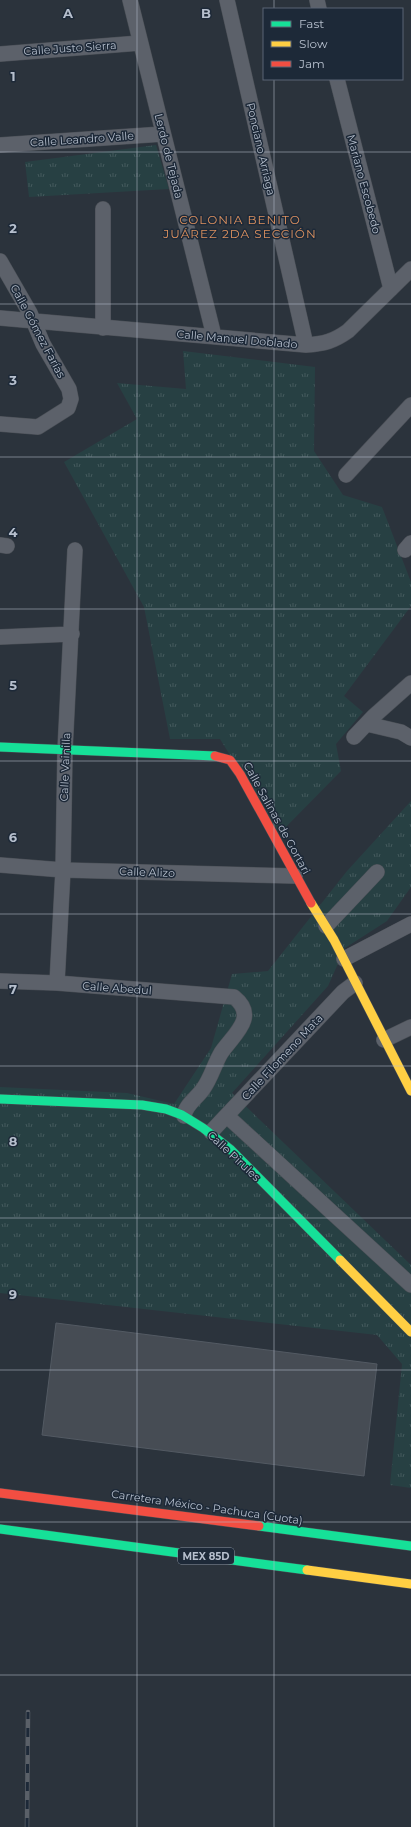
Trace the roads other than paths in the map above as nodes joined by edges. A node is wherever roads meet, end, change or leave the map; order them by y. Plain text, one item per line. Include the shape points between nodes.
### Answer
1 (130, 0) edge
2 (227, 0) edge
3 (140, 43) junction
4 (0, 54) edge
5 (337, 80) edge
6 (163, 134) junction
7 (0, 145) edge
8 (103, 209) dead end
9 (0, 261) edge
10 (411, 269) edge
11 (391, 289) junction
12 (0, 318) edge
13 (34, 321) junction
14 (103, 328) junction
15 (214, 336) junction
16 (306, 345) junction
17 (411, 405) edge
18 (0, 424) edge
19 (346, 475) dead end
20 (75, 550) dead end
21 (72, 634) junction
22 (0, 637) edge
23 (411, 683) edge
24 (366, 724) junction
25 (354, 737) dead end
26 (411, 738) edge
27 (0, 747) edge
28 (65, 750) junction
29 (0, 866) edge
30 (63, 870) junction
31 (377, 872) dead end
32 (295, 876) junction
33 (411, 924) edge
34 (326, 926) junction
35 (344, 959) junction
36 (0, 981) edge
37 (57, 983) junction
38 (355, 983) junction
39 (411, 1027) edge
40 (384, 1040) junction
41 (411, 1091) edge
42 (0, 1099) edge
43 (184, 1116) junction
44 (227, 1116) junction
45 (211, 1132) junction
46 (411, 1285) edge
47 (411, 1332) edge
48 (0, 1493) edge
49 (0, 1529) edge
50 (411, 1546) edge
51 (411, 1584) edge

1 - 3 street, Lerdo de Tejada
2 - 16 street, Ponciano Arriaga
3 - 4 street, Calle Justo Sierra
3 - 6 street, Lerdo de Tejada
5 - 11 street, Mariano Escobedo
6 - 7 street, Calle Leandro Valle
6 - 15 street, Lerdo de Tejada
8 - 14 street
9 - 13 street, Calle Gómez Farías
10 - 11 street, Calle Manuel Doblado
11 - 16 street, Calle Manuel Doblado via 337,339 324,344
12 - 13 street, Calle Manuel Doblado
13 - 14 street, Calle Manuel Doblado
13 - 18 street, Calle Gómez Farías via 43,344 71,394 70,402 65,410 38,427
14 - 15 street, Calle Manuel Doblado
15 - 16 street, Calle Manuel Doblado
17 - 19 street
20 - 21 street, Calle Vainilla
21 - 22 street
21 - 28 street, Calle Vainilla
23 - 24 street
24 - 25 street
24 - 26 street via 401,732
27 - 28 main road, Calle Salinas de Gortari
28 - 30 street, Calle Vainilla
28 - 32 main road, Calle Salinas de Gortari via 218,756 230,760
29 - 30 street, Calle Alizo
30 - 32 street, Calle Alizo
30 - 37 street, Calle Vainilla
31 - 34 street
32 - 34 main road, Calle Salinas de Gortari
33 - 35 street
34 - 35 main road, Calle Salinas de Gortari
35 - 38 main road, Calle Salinas de Gortari
36 - 37 street, Calle Abedul
37 - 43 street, Calle Abedul via 234,997 243,1004 245,1014 242,1023 222,1052 204,1088 188,1106
38 - 40 main road, Calle Salinas de Gortari
38 - 44 street, Calle Filomeno Mata via 343,992
39 - 40 street
40 - 41 main road, Calle Salinas de Gortari
42 - 43 main road, Calle Pirules via 148,1106
43 - 45 main road, Calle Pirules
44 - 45 street, Calle Filomeno Mata
44 - 46 street
45 - 47 main road, Calle Pirules
48 - 50 main road, Carretera México - Pachuca (Cuota)
49 - 51 main road, MEX 85D

